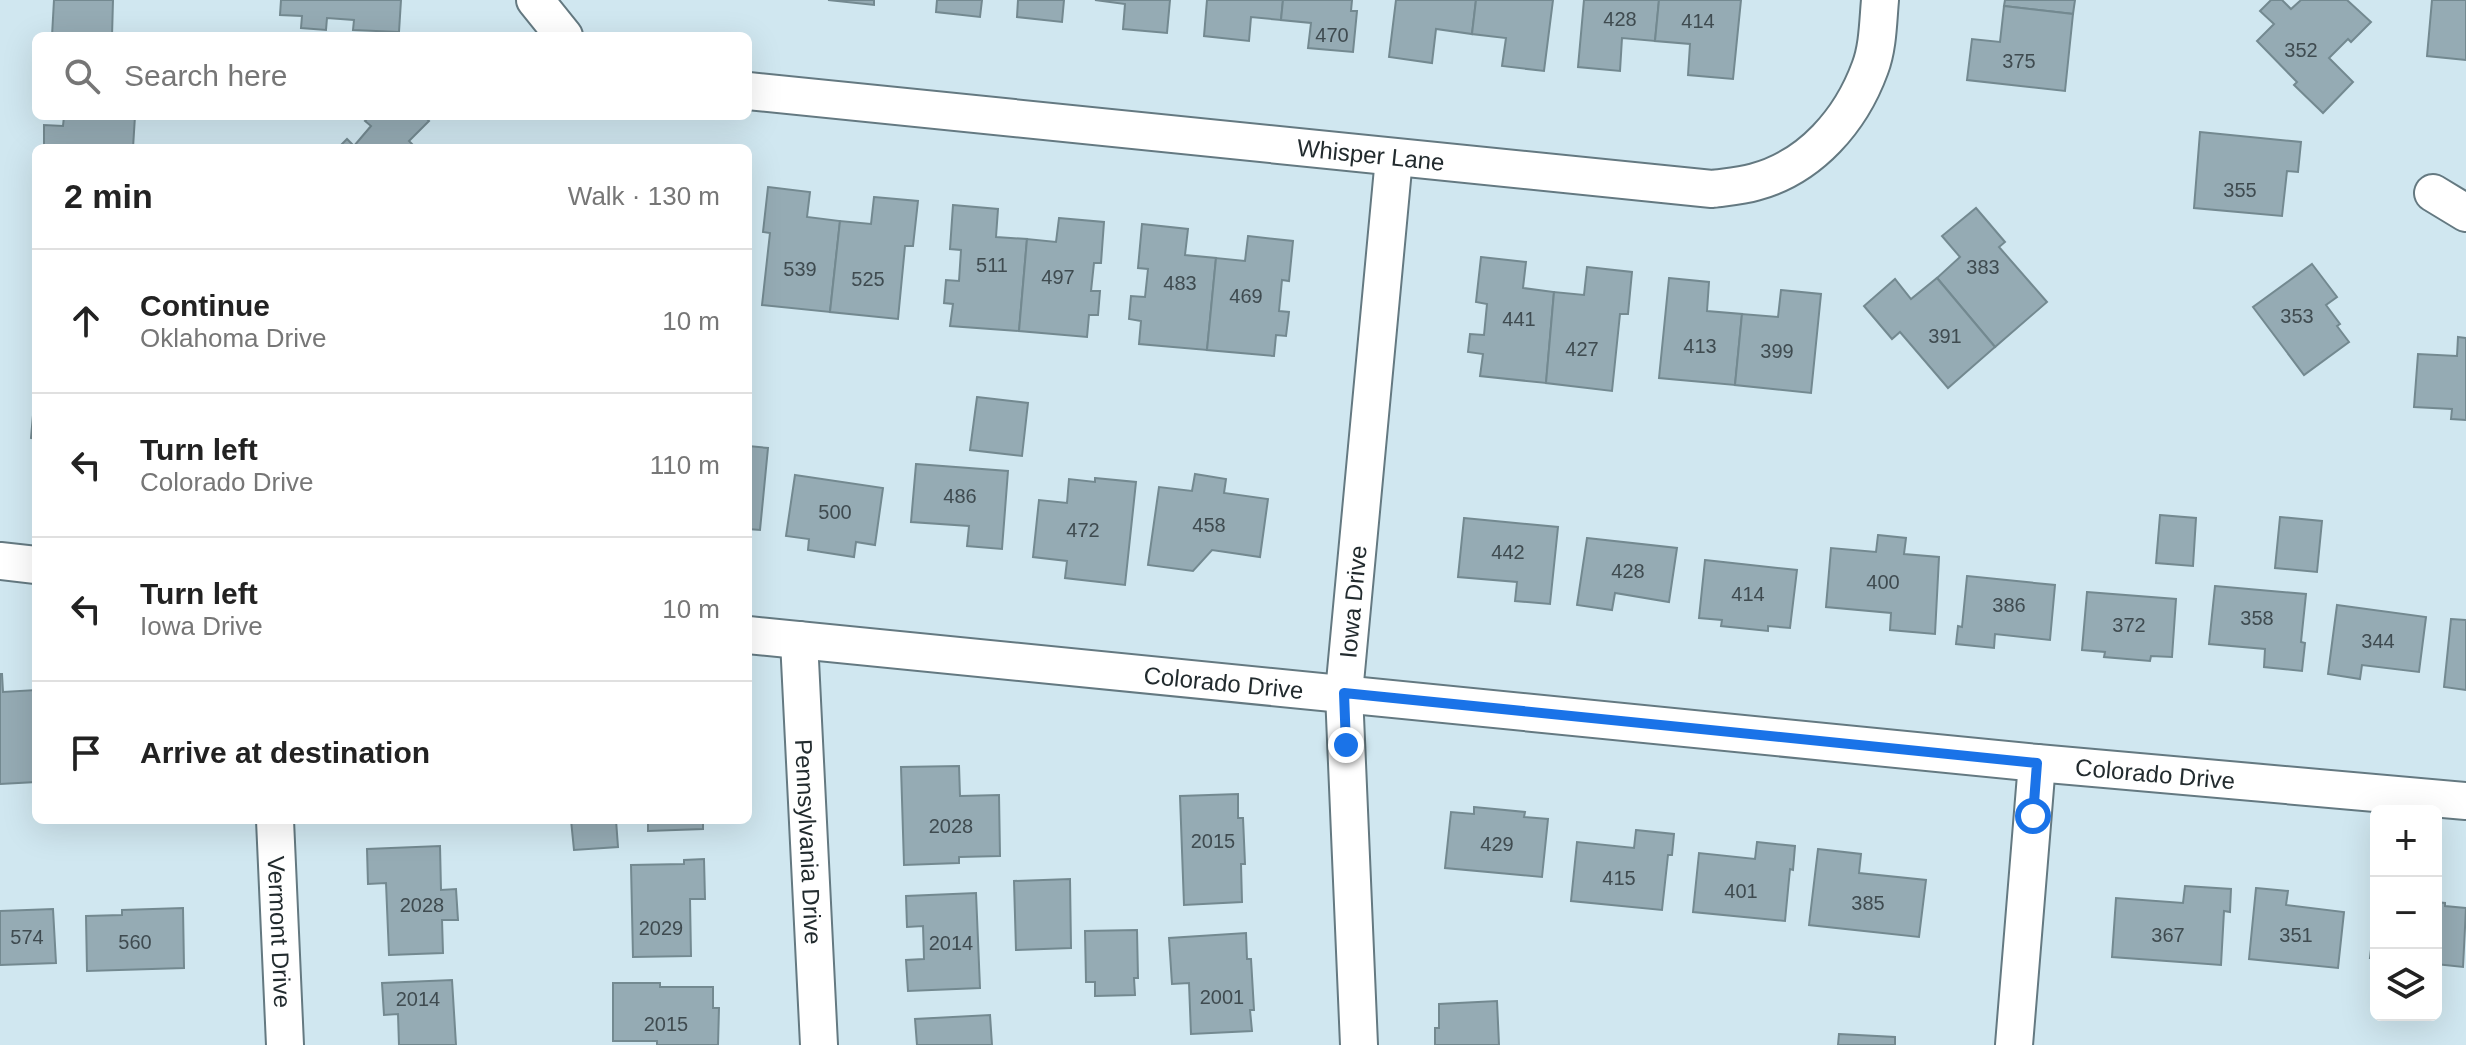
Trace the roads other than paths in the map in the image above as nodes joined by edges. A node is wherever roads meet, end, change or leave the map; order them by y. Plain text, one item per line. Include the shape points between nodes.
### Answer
1 (535, 0) edge
2 (1880, 0) edge
3 (559, 32) edge
4 (752, 91) edge
5 (1394, 158) junction
6 (2433, 193) dead end
7 (2466, 213) edge
8 (0, 561) edge
9 (32, 565) edge
10 (752, 635) edge
11 (799, 640) junction
12 (1344, 693) junction
13 (2037, 763) junction
14 (2466, 801) edge
15 (275, 824) edge
16 (285, 1045) edge
17 (819, 1045) edge
18 (1359, 1045) edge
19 (2014, 1045) edge

1 - 3 street
2 - 5 street, Whisper Lane via 1871,65 1853,108 1827,141 1796,164 1756,182 1712,189
4 - 5 street, Whisper Lane
5 - 12 street, Iowa Drive
6 - 7 street
8 - 9 street
10 - 11 street, Colorado Drive
11 - 12 street, Colorado Drive
11 - 17 street, Pennsylvania Drive
12 - 13 street, Colorado Drive
12 - 18 street, Iowa Drive
13 - 14 street, Colorado Drive
13 - 19 street
15 - 16 street, Vermont Drive

